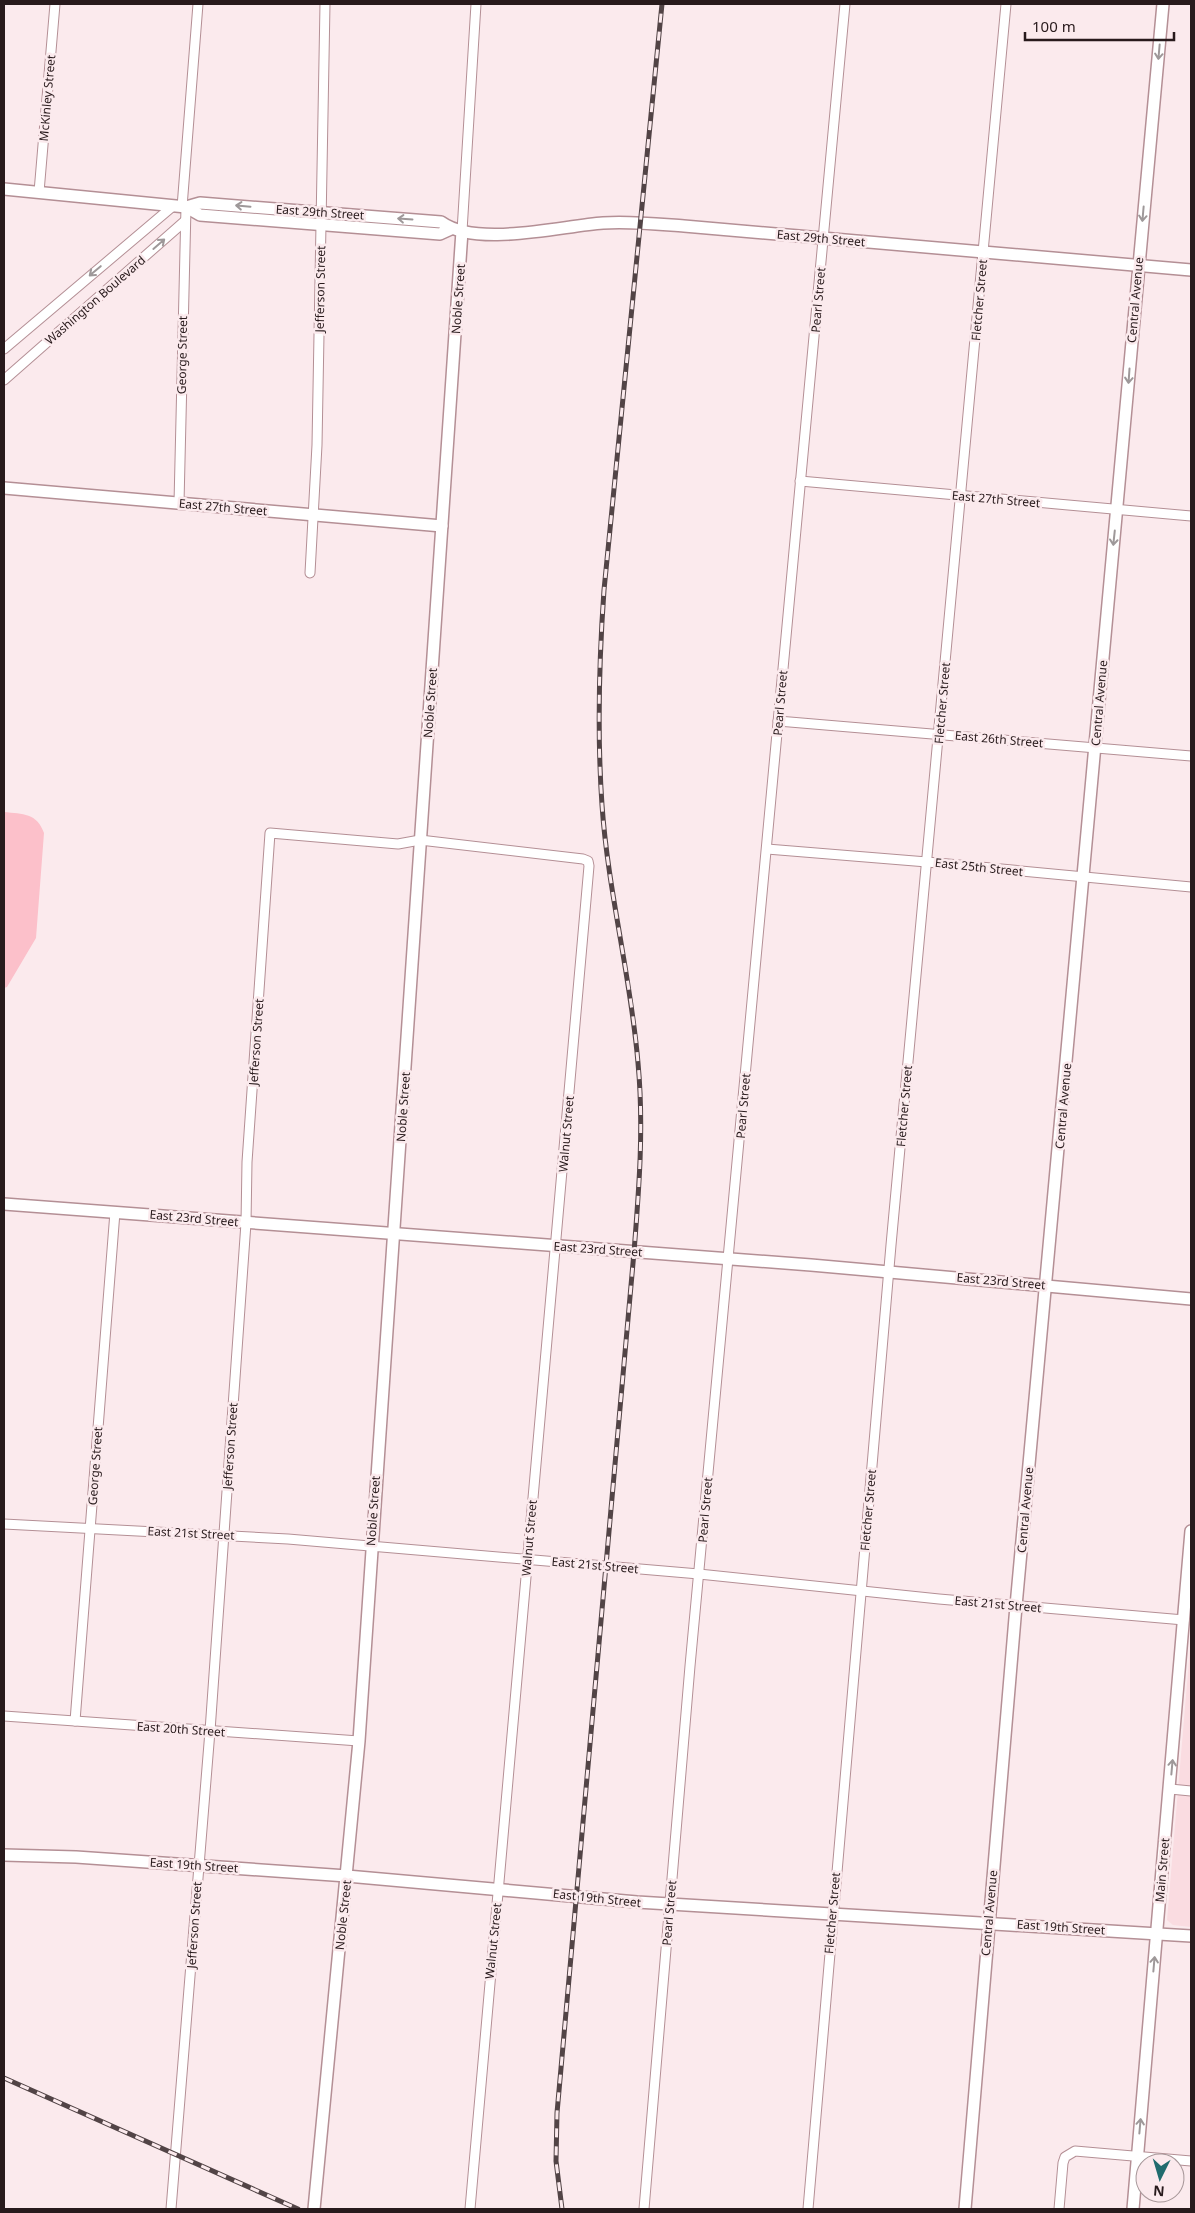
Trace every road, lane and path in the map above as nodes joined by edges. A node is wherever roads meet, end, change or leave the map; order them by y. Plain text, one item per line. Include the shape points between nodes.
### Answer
1 (55, 4) edge
2 (198, 4) edge
3 (325, 4) edge
4 (476, 4) edge
5 (844, 4) edge
6 (1006, 4) edge
7 (1163, 4) edge
8 (4, 189) edge
9 (39, 192) junction
10 (180, 207) junction
11 (321, 212) junction
12 (185, 221) junction
13 (321, 224) junction
14 (457, 230) junction
15 (823, 238) junction
16 (984, 252) junction
17 (1138, 265) junction
18 (1191, 270) edge
19 (4, 349) edge
20 (4, 380) edge
21 (800, 481) junction
22 (4, 488) edge
23 (960, 495) junction
24 (179, 503) junction
25 (1117, 509) junction
26 (313, 515) junction
27 (1191, 516) edge
28 (442, 526) junction
29 (310, 573) dead end
30 (778, 721) junction
31 (939, 734) junction
32 (1095, 748) junction
33 (1191, 756) edge
34 (420, 840) junction
35 (767, 850) junction
36 (927, 862) junction
37 (1083, 878) junction
38 (1191, 887) edge
39 (4, 1204) edge
40 (115, 1212) junction
41 (246, 1223) junction
42 (393, 1233) junction
43 (556, 1246) junction
44 (729, 1259) junction
45 (889, 1272) junction
46 (1046, 1285) junction
47 (1191, 1299) edge
48 (4, 1524) edge
49 (90, 1528) junction
50 (1191, 1531) edge
51 (223, 1534) junction
52 (371, 1546) junction
53 (527, 1559) junction
54 (699, 1574) junction
55 (861, 1590) junction
56 (1016, 1606) junction
57 (1184, 1620) junction
58 (4, 1716) edge
59 (76, 1721) junction
60 (210, 1731) junction
61 (359, 1741) junction
62 (1170, 1789) junction
63 (1191, 1791) edge
64 (4, 1854) edge
65 (198, 1866) junction
66 (347, 1876) junction
67 (498, 1889) junction
68 (670, 1904) junction
69 (832, 1912) junction
70 (988, 1922) junction
71 (1156, 1933) junction
72 (1191, 1936) edge
73 (1137, 2153) edge
74 (1135, 2157) edge
75 (1135, 2183) edge
76 (171, 2209) edge
77 (315, 2209) edge
78 (470, 2209) edge
79 (644, 2209) edge
80 (808, 2209) edge
81 (965, 2209) edge
82 (1059, 2209) edge
83 (1133, 2209) edge

1 - 9 street, McKinley Street
2 - 10 street, George Street
3 - 11 street, Jefferson Street
4 - 14 street, Noble Street
5 - 15 street, Pearl Street
6 - 16 street, Fletcher Street
7 -> 17 street, Central Avenue
8 - 9 street, East 29th Street
9 - 10 street, East 29th Street
11 -> 10 street, East 29th Street via 200,203
10 - 12 street, George Street
10 - 13 street, East 29th Street via 200,215
10 -> 19 street, Washington Boulevard
11 - 13 street, Jefferson Street
14 -> 11 street, East 29th Street via 441,222
20 -> 12 street, Washington Boulevard
12 - 24 street, George Street
13 - 14 street, East 29th Street via 440,234
13 - 26 street, Jefferson Street
14 - 15 street, East 29th Street via 498,234 540,233 616,222
14 - 28 street, Noble Street
15 - 16 street, East 29th Street
15 - 21 street, Pearl Street
16 - 17 street, East 29th Street
16 - 23 street, Fletcher Street
17 - 18 street, East 29th Street
17 -> 25 street, Central Avenue
21 - 23 street, East 27th Street
21 - 30 street, Pearl Street
22 - 24 street, East 27th Street
23 - 25 street, East 27th Street
23 - 31 street, Fletcher Street
24 - 26 street, East 27th Street
25 - 27 street, East 27th Street
25 -> 32 street, Central Avenue
26 - 28 street, East 27th Street
26 - 29 street, Jefferson Street
28 - 34 street, Noble Street
30 - 31 street, East 26th Street
30 - 35 street, Pearl Street
31 - 32 street, East 26th Street
31 - 36 street, Fletcher Street
32 - 33 street, East 26th Street
32 - 37 street, Central Avenue
34 - 41 street, Jefferson Street via 398,844 270,833 247,1162
34 - 42 street, Noble Street
34 - 43 street, Walnut Street via 588,861
35 - 36 street, East 25th Street
35 - 44 street, Pearl Street
36 - 37 street, East 25th Street
36 - 45 street, Fletcher Street
37 - 38 street, East 25th Street
37 - 46 street, Central Avenue
39 - 40 street, East 23rd Street
40 - 41 street, East 23rd Street
40 - 49 street, George Street
41 - 42 street, East 23rd Street
41 - 51 street, Jefferson Street
42 - 43 street, East 23rd Street
42 - 52 street, Noble Street
43 - 44 street, East 23rd Street
43 - 53 street, Walnut Street
44 - 45 street, East 23rd Street
44 - 54 street, Pearl Street
45 - 46 street, East 23rd Street
45 - 55 street, Fletcher Street
46 - 47 street, East 23rd Street
46 - 56 street, Central Avenue
48 - 49 street, East 21st Street
49 - 51 street, East 21st Street
49 - 59 street, George Street
50 - 57 street, Main Street
51 - 52 street, East 21st Street
51 - 60 street, Jefferson Street
52 - 53 street, East 21st Street
52 - 61 street, Noble Street
53 - 54 street, East 21st Street
53 - 67 street, Walnut Street
54 - 55 street, East 21st Street
54 - 68 street, Pearl Street
55 - 56 street, East 21st Street
55 - 69 street, Fletcher Street
56 - 57 street, East 21st Street
56 - 70 street, Central Avenue
62 -> 57 street, Main Street
58 - 59 street, East 20th Street
59 - 60 street, East 20th Street
60 - 61 street, East 20th Street
60 - 65 street, Jefferson Street
61 - 66 street, Noble Street
62 - 63 street
62 - 71 street, Main Street
64 - 65 street, East 19th Street
65 - 66 street, East 19th Street
65 - 76 street, Jefferson Street
66 - 67 street, East 19th Street
66 - 77 street, Noble Street
67 - 68 street, East 19th Street
67 - 78 street, Walnut Street
68 - 69 street, East 19th Street
68 - 79 street, Pearl Street
69 - 70 street, East 19th Street
69 - 80 street, Fletcher Street
70 - 71 street, East 19th Street
70 - 81 street, Central Avenue
71 - 72 street, East 19th Street
73 -> 71 street, Main Street
74 - 82 street via 1069,2153 1063,2163
75 - 83 street, Main Street

